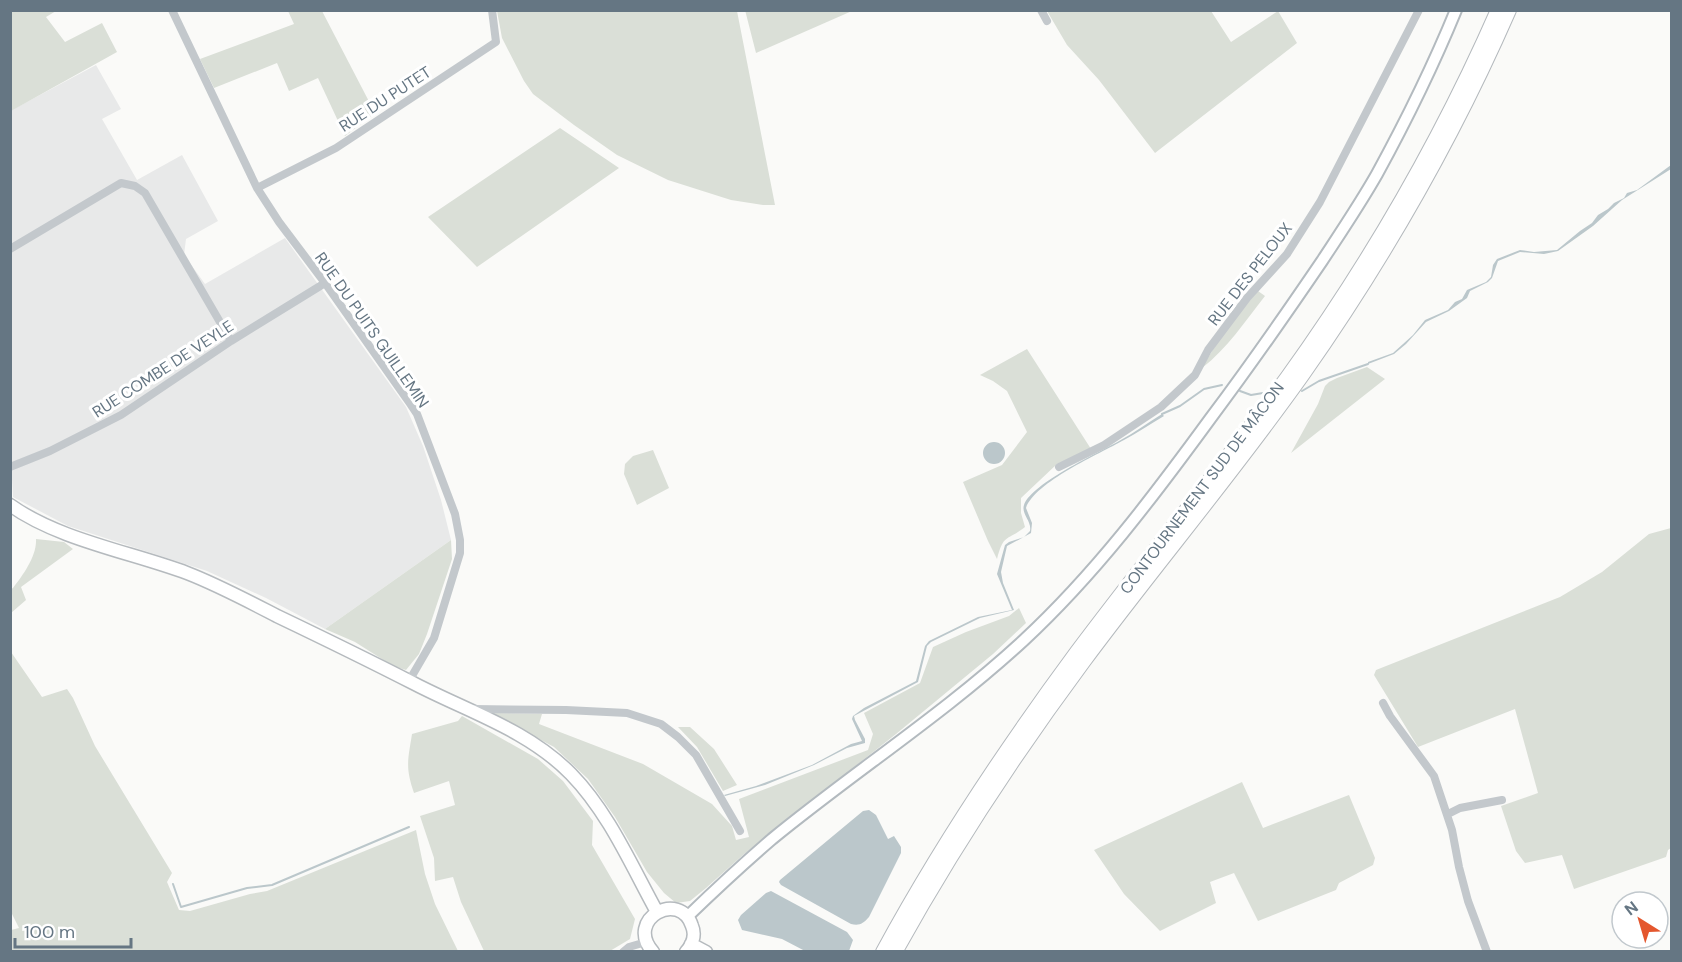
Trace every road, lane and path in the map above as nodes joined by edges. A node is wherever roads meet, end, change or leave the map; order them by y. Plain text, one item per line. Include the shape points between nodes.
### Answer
1 (171, 10) edge
2 (492, 10) edge
3 (1041, 10) edge
4 (1419, 10) edge
5 (1456, 10) edge
6 (1498, 10) edge
7 (1509, 10) edge
8 (1047, 21) dead end
9 (257, 188) junction
10 (10, 249) edge
11 (325, 283) junction
12 (231, 341) junction
13 (10, 467) edge
14 (1059, 467) dead end
15 (10, 505) edge
16 (409, 681) junction
17 (1383, 703) dead end
18 (469, 709) junction
19 (1502, 800) dead end
20 (1448, 814) junction
21 (740, 831) dead end
22 (657, 912) junction
23 (687, 917) junction
24 (649, 947) edge
25 (688, 948) edge
26 (623, 951) edge
27 (706, 951) edge
28 (883, 951) edge
29 (895, 951) edge
30 (1487, 951) edge

1 - 9 street, RUE DU PUITS GUILLEMIN
2 - 9 street, RUE DU PUTET via 496,42 336,148
3 - 8 street
4 - 14 street, RUE DES PELOUX via 1320,202 1287,254 1208,350 1195,375 1161,407 1104,445
5 - 23 main road via 1377,173 1353,213 1253,361 1107,553 1026,639 980,679 772,840
6 - 28 highway, CONTOURNEMENT SUD DE MÂCON via 1422,163 1337,304 1251,426 1017,736 951,836
7 - 29 highway, CONTOURNEMENT SUD DE MÂCON via 1448,138 1352,300 1264,427 1022,746
9 - 11 street, RUE DU PUITS GUILLEMIN
10 - 12 street via 121,183 135,186 145,193
11 - 12 street, RUE COMBE DE VEYLE
11 - 16 street, RUE DU PUITS GUILLEMIN via 417,414 455,514 460,553 434,638
12 - 13 street, RUE COMBE DE VEYLE via 121,415
15 - 16 main road via 61,532 189,574
16 - 18 main road
17 - 20 street via 1434,776
18 - 21 street via 627,713 661,723 696,755
18 - 22 main road via 548,754 586,791
19 - 20 street
20 - 30 street via 1468,901
22 - 23 main road via 670,909
22 - 24 main road via 646,925
23 - 25 main road via 694,930
24 - 26 street via 629,947
25 - 27 main road

